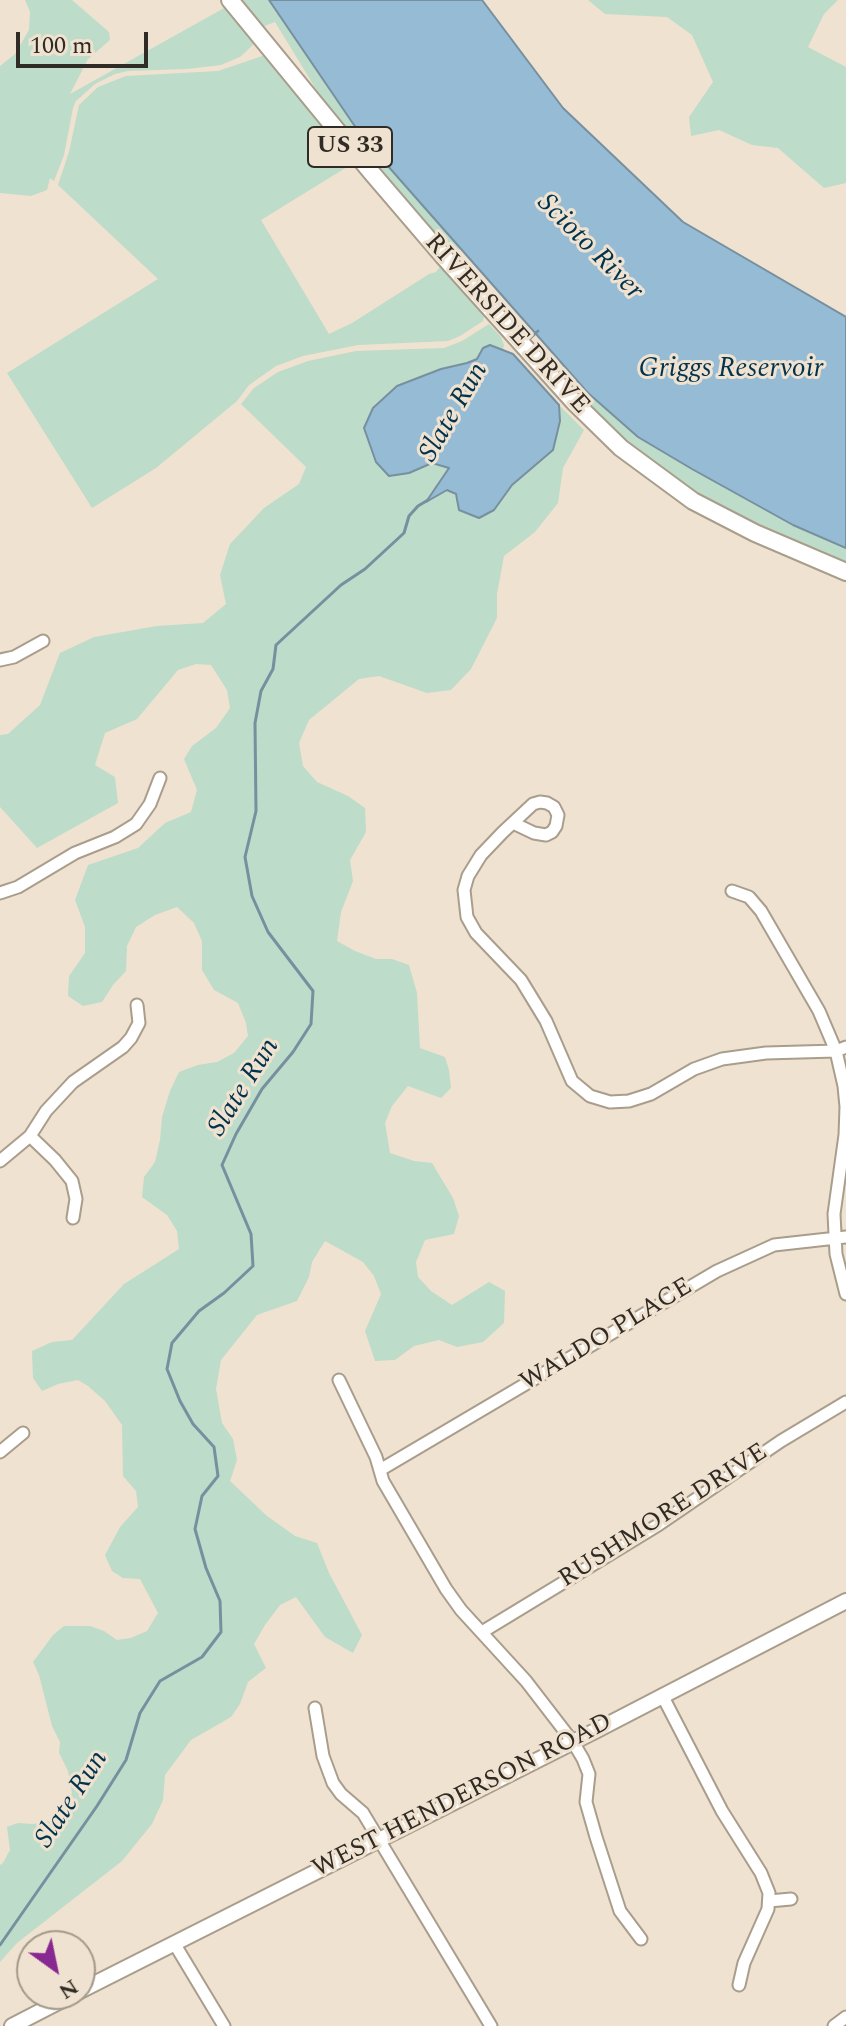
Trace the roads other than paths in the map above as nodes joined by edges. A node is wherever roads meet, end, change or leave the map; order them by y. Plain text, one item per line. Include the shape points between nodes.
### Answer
1 (230, 0) edge
2 (846, 572) edge
3 (43, 641) dead end
4 (0, 660) edge
5 (160, 778) dead end
6 (513, 823) dead end
7 (732, 891) dead end
8 (0, 893) edge
9 (137, 1005) dead end
10 (841, 1049) edge
11 (30, 1136) junction
12 (0, 1161) edge
13 (73, 1218) dead end
14 (840, 1237) edge
15 (846, 1294) edge
16 (339, 1380) dead end
17 (846, 1402) edge
18 (23, 1433) dead end
19 (0, 1452) edge
20 (380, 1470) junction
21 (846, 1601) edge
22 (482, 1632) junction
23 (662, 1695) junction
24 (315, 1708) dead end
25 (573, 1742) junction
26 (378, 1839) junction
27 (791, 1899) dead end
28 (769, 1901) junction
29 (641, 1939) dead end
30 (174, 1943) junction
31 (96, 1983) edge
32 (739, 1985) dead end
33 (43, 2010) edge
34 (846, 2017) edge
35 (12, 2026) edge
36 (224, 2026) edge
37 (491, 2026) edge
38 (834, 2026) edge

1 - 2 main road, RIVERSIDE DRIVE / US 33 via 371,172 621,448 693,501
3 - 4 street
5 - 8 street via 136,824
6 - 10 street via 468,876 467,917 521,980 580,1090 601,1101 629,1101 722,1059
7 - 10 street via 749,897 761,911
9 - 11 street via 139,1023 131,1038 73,1082
10 - 14 street via 845,1135 834,1214
11 - 12 street
11 - 13 street via 72,1181
14 - 15 street via 839,1273
14 - 20 street, WALDO PLACE via 774,1245 717,1271
16 - 20 street
17 - 22 street, RUSHMORE DRIVE
18 - 19 street
20 - 22 street via 446,1589
21 - 23 main road, WEST HENDERSON ROAD
22 - 25 street
23 - 25 main road, WEST HENDERSON ROAD
23 - 28 street via 761,1873
24 - 26 street via 333,1783 363,1813
25 - 26 main road, WEST HENDERSON ROAD
25 - 29 street via 589,1774 586,1802 620,1911
26 - 30 main road, WEST HENDERSON ROAD
26 - 37 street
27 - 28 street
28 - 32 street
30 - 31 main road, WEST HENDERSON ROAD
30 - 36 street
33 - 35 main road
34 - 38 street

